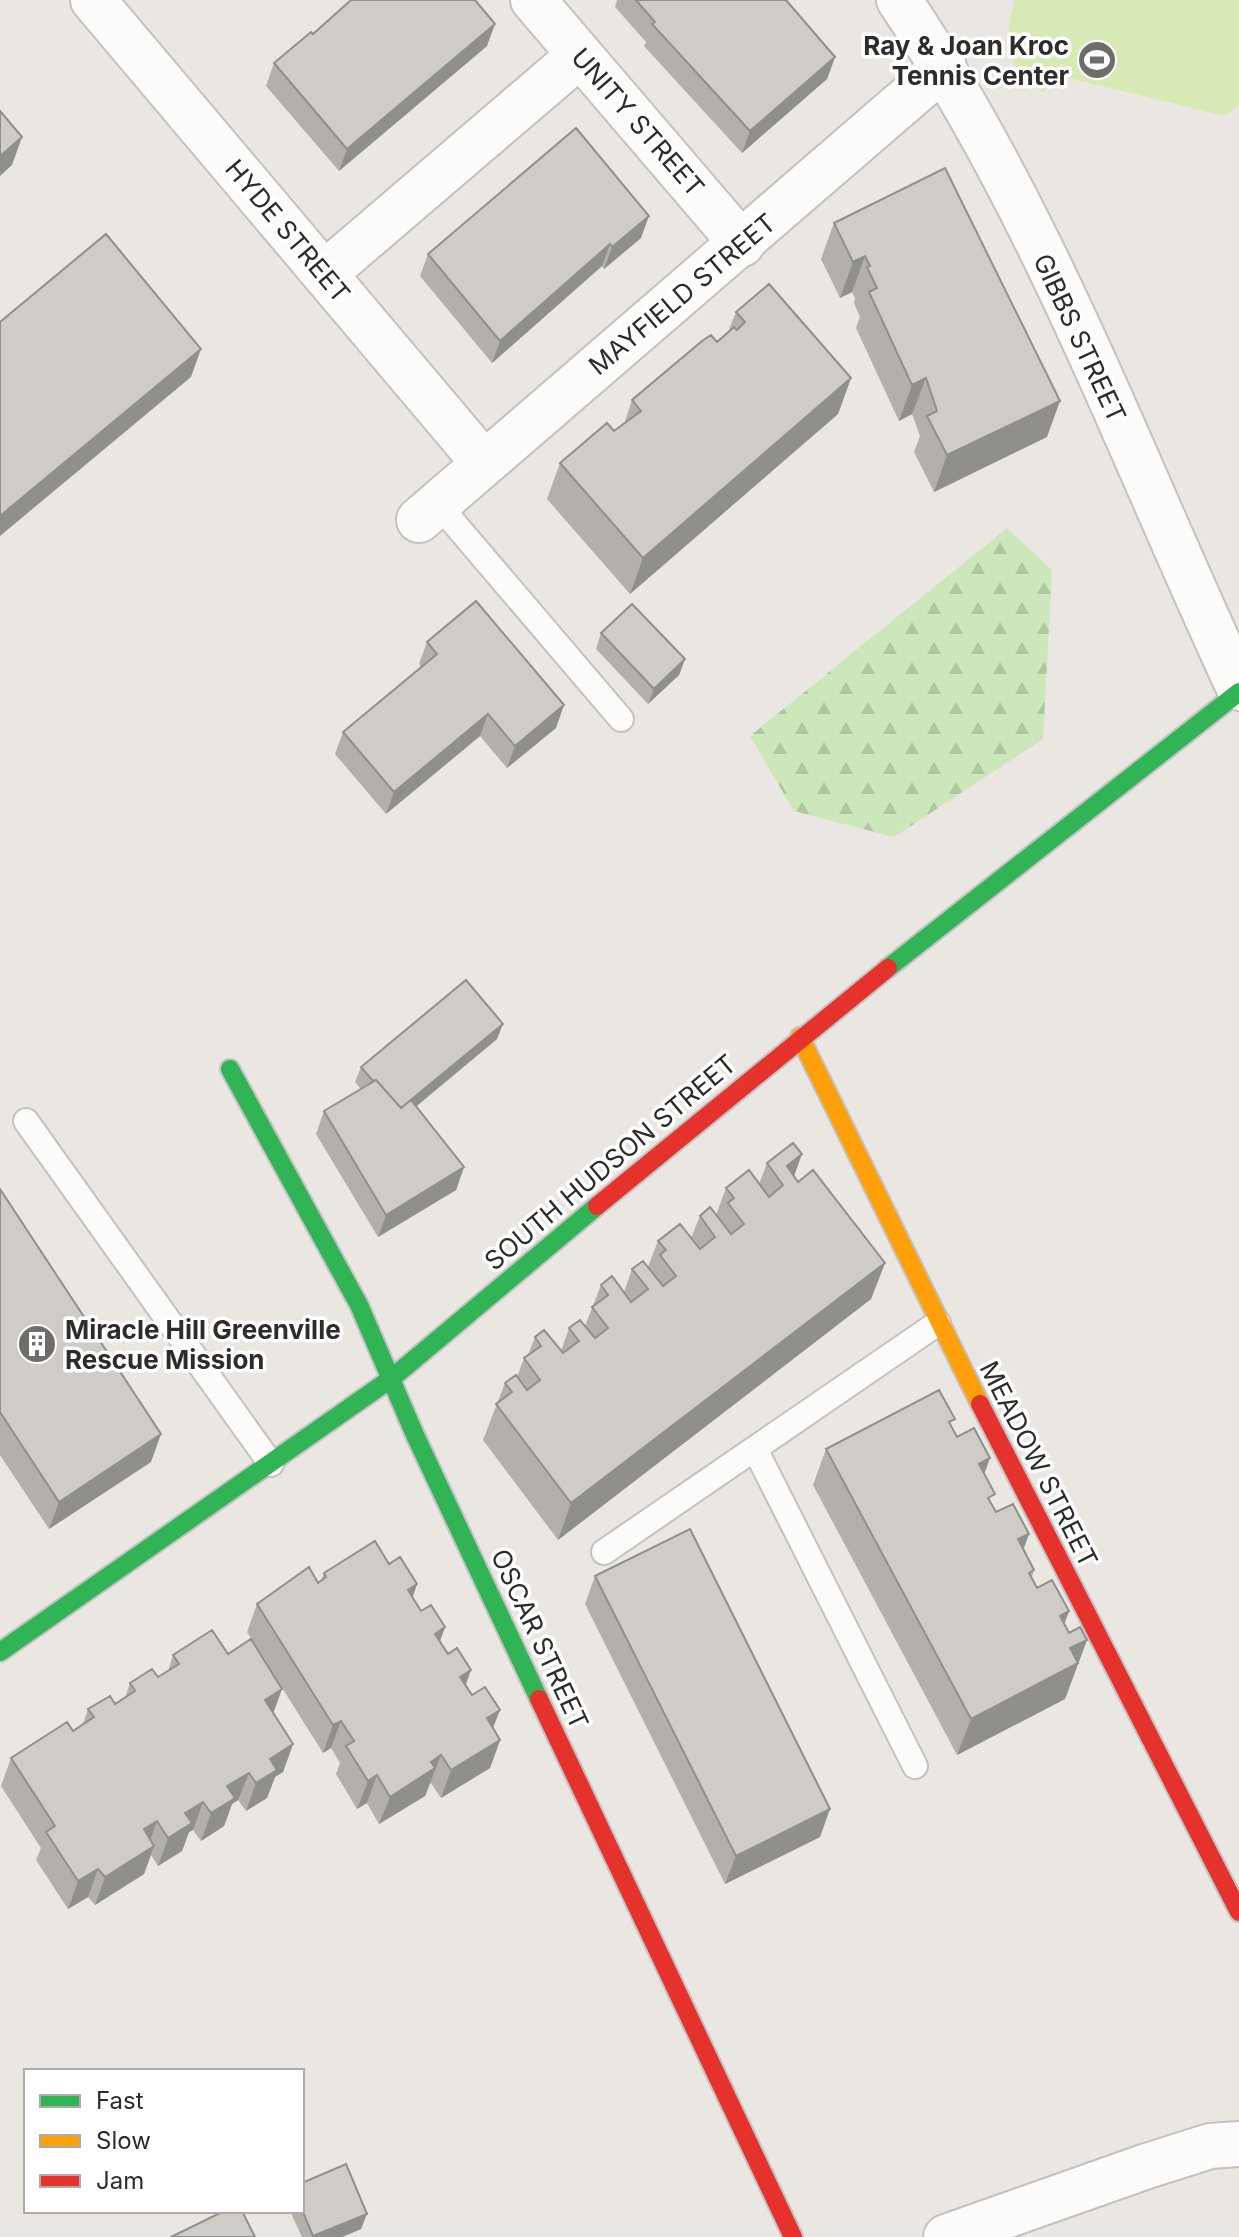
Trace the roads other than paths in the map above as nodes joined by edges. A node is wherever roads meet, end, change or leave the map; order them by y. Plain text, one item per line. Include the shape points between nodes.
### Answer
1 (93, 0) edge
2 (533, 0) edge
3 (899, 0) edge
4 (580, 55) junction
5 (944, 67) junction
6 (742, 244) junction
7 (324, 274) junction
8 (483, 462) junction
9 (428, 512) joint
10 (1239, 690) edge
11 (621, 719) dead end
12 (800, 1037) junction
13 (230, 1069) dead end
14 (26, 1121) dead end
15 (938, 1323) junction
16 (392, 1378) junction
17 (755, 1449) junction
18 (271, 1464) junction
19 (604, 1552) dead end
20 (0, 1652) edge
21 (915, 1766) dead end
22 (1239, 1912) edge
23 (1239, 2144) edge
24 (793, 2237) edge
25 (946, 2237) edge

1 - 7 street, HYDE STREET
2 - 4 street, UNITY STREET
3 - 5 street, GIBBS STREET
4 - 6 street, UNITY STREET
4 - 7 street
5 - 6 street, MAYFIELD STREET
5 - 10 street, GIBBS STREET via 1076,320
6 - 8 street, MAYFIELD STREET
7 - 8 street, HYDE STREET
8 - 9 street, MAYFIELD STREET
9 - 11 lane
10 - 12 street, SOUTH HUDSON STREET
12 - 15 street, MEADOW STREET
12 - 16 street, SOUTH HUDSON STREET
13 - 16 street, OSCAR STREET via 359,1305
14 - 18 lane
15 - 17 lane
15 - 22 street, MEADOW STREET
16 - 18 street, SOUTH HUDSON STREET
16 - 24 street, OSCAR STREET
17 - 19 lane
17 - 21 lane
18 - 20 street, SOUTH HUDSON STREET
23 - 25 street via 1210,2146

